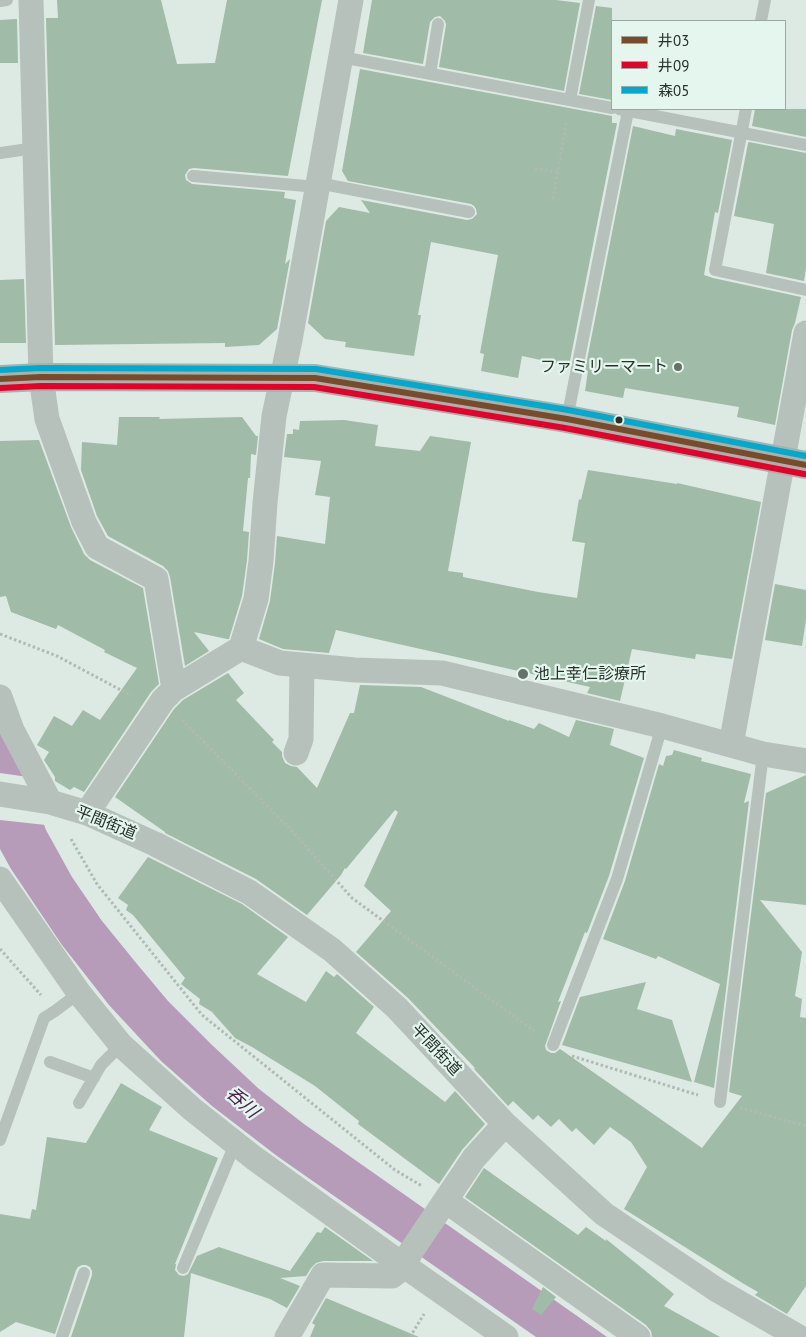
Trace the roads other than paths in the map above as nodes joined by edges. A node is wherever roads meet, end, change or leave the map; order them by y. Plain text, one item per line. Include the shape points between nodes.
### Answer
1 (7, 0) edge
2 (31, 0) edge
3 (352, 0) edge
4 (589, 0) edge
5 (765, 0) edge
6 (0, 1) edge
7 (761, 20) edge
8 (438, 24) dead end
9 (341, 57) junction
10 (430, 74) junction
11 (570, 100) junction
12 (611, 108) edge
13 (622, 110) edge
14 (746, 110) edge
15 (742, 132) junction
16 (806, 144) edge
17 (35, 148) junction
18 (0, 153) edge
19 (193, 176) dead end
20 (318, 185) junction
21 (469, 212) dead end
22 (806, 290) edge
23 (806, 333) edge
24 (41, 377) junction
25 (283, 377) junction
26 (0, 379) edge
27 (567, 419) junction
28 (794, 462) edge
29 (241, 648) junction
30 (302, 665) junction
31 (0, 697) edge
32 (164, 700) junction
33 (662, 726) junction
34 (730, 745) junction
35 (296, 753) dead end
36 (763, 754) junction
37 (806, 760) edge
38 (0, 794) edge
39 (46, 802) junction
40 (87, 813) junction
41 (0, 879) edge
42 (79, 993) junction
43 (121, 1045) junction
44 (553, 1045) road end
45 (50, 1062) dead end
46 (94, 1078) junction
47 (720, 1102) road end
48 (79, 1104) dead end
49 (505, 1124) junction
50 (0, 1140) edge
51 (235, 1144) junction
52 (444, 1203) junction
53 (407, 1260) junction
54 (183, 1268) dead end
55 (84, 1273) dead end
56 (62, 1337) edge
57 (287, 1337) edge
58 (506, 1337) edge
59 (638, 1337) edge
60 (799, 1337) edge

1 - 6 lane
2 - 17 street
3 - 9 street
4 - 11 lane
5 - 7 lane
8 - 10 lane
9 - 10 lane
9 - 20 street
10 - 11 lane
11 - 12 lane
13 - 15 lane
13 - 27 lane
14 - 15 lane
15 - 16 lane
15 - 22 lane via 715,270
17 - 18 lane
17 - 24 street
19 - 20 lane
20 - 21 lane
20 - 25 street
23 - 28 street
24 - 25 main road
24 - 26 main road
24 - 32 street via 46,419 96,547 156,579
25 - 27 main road via 315,378
25 - 29 street via 274,416 256,599
27 - 28 main road
28 - 34 street
29 - 30 street via 280,663
29 - 32 street
30 - 33 street via 442,673
30 - 35 street via 301,739
31 - 39 street
32 - 40 street
33 - 34 street
33 - 44 lane via 617,879
34 - 36 street
36 - 37 street
36 - 47 lane
38 - 39 street, 平間街道
39 - 40 street, 平間街道
40 - 49 street, 平間街道 via 249,892 332,950 397,1008
41 - 42 street
42 - 43 street
42 - 50 lane via 44,1018
43 - 46 lane via 101,1065
43 - 51 street
45 - 46 lane
46 - 48 lane
49 - 52 street via 474,1158
49 - 60 street, 平間街道 via 604,1214 717,1290
51 - 53 street
51 - 54 lane
52 - 53 street
52 - 59 street
53 - 57 street via 392,1276 323,1274
53 - 58 street
55 - 56 lane

